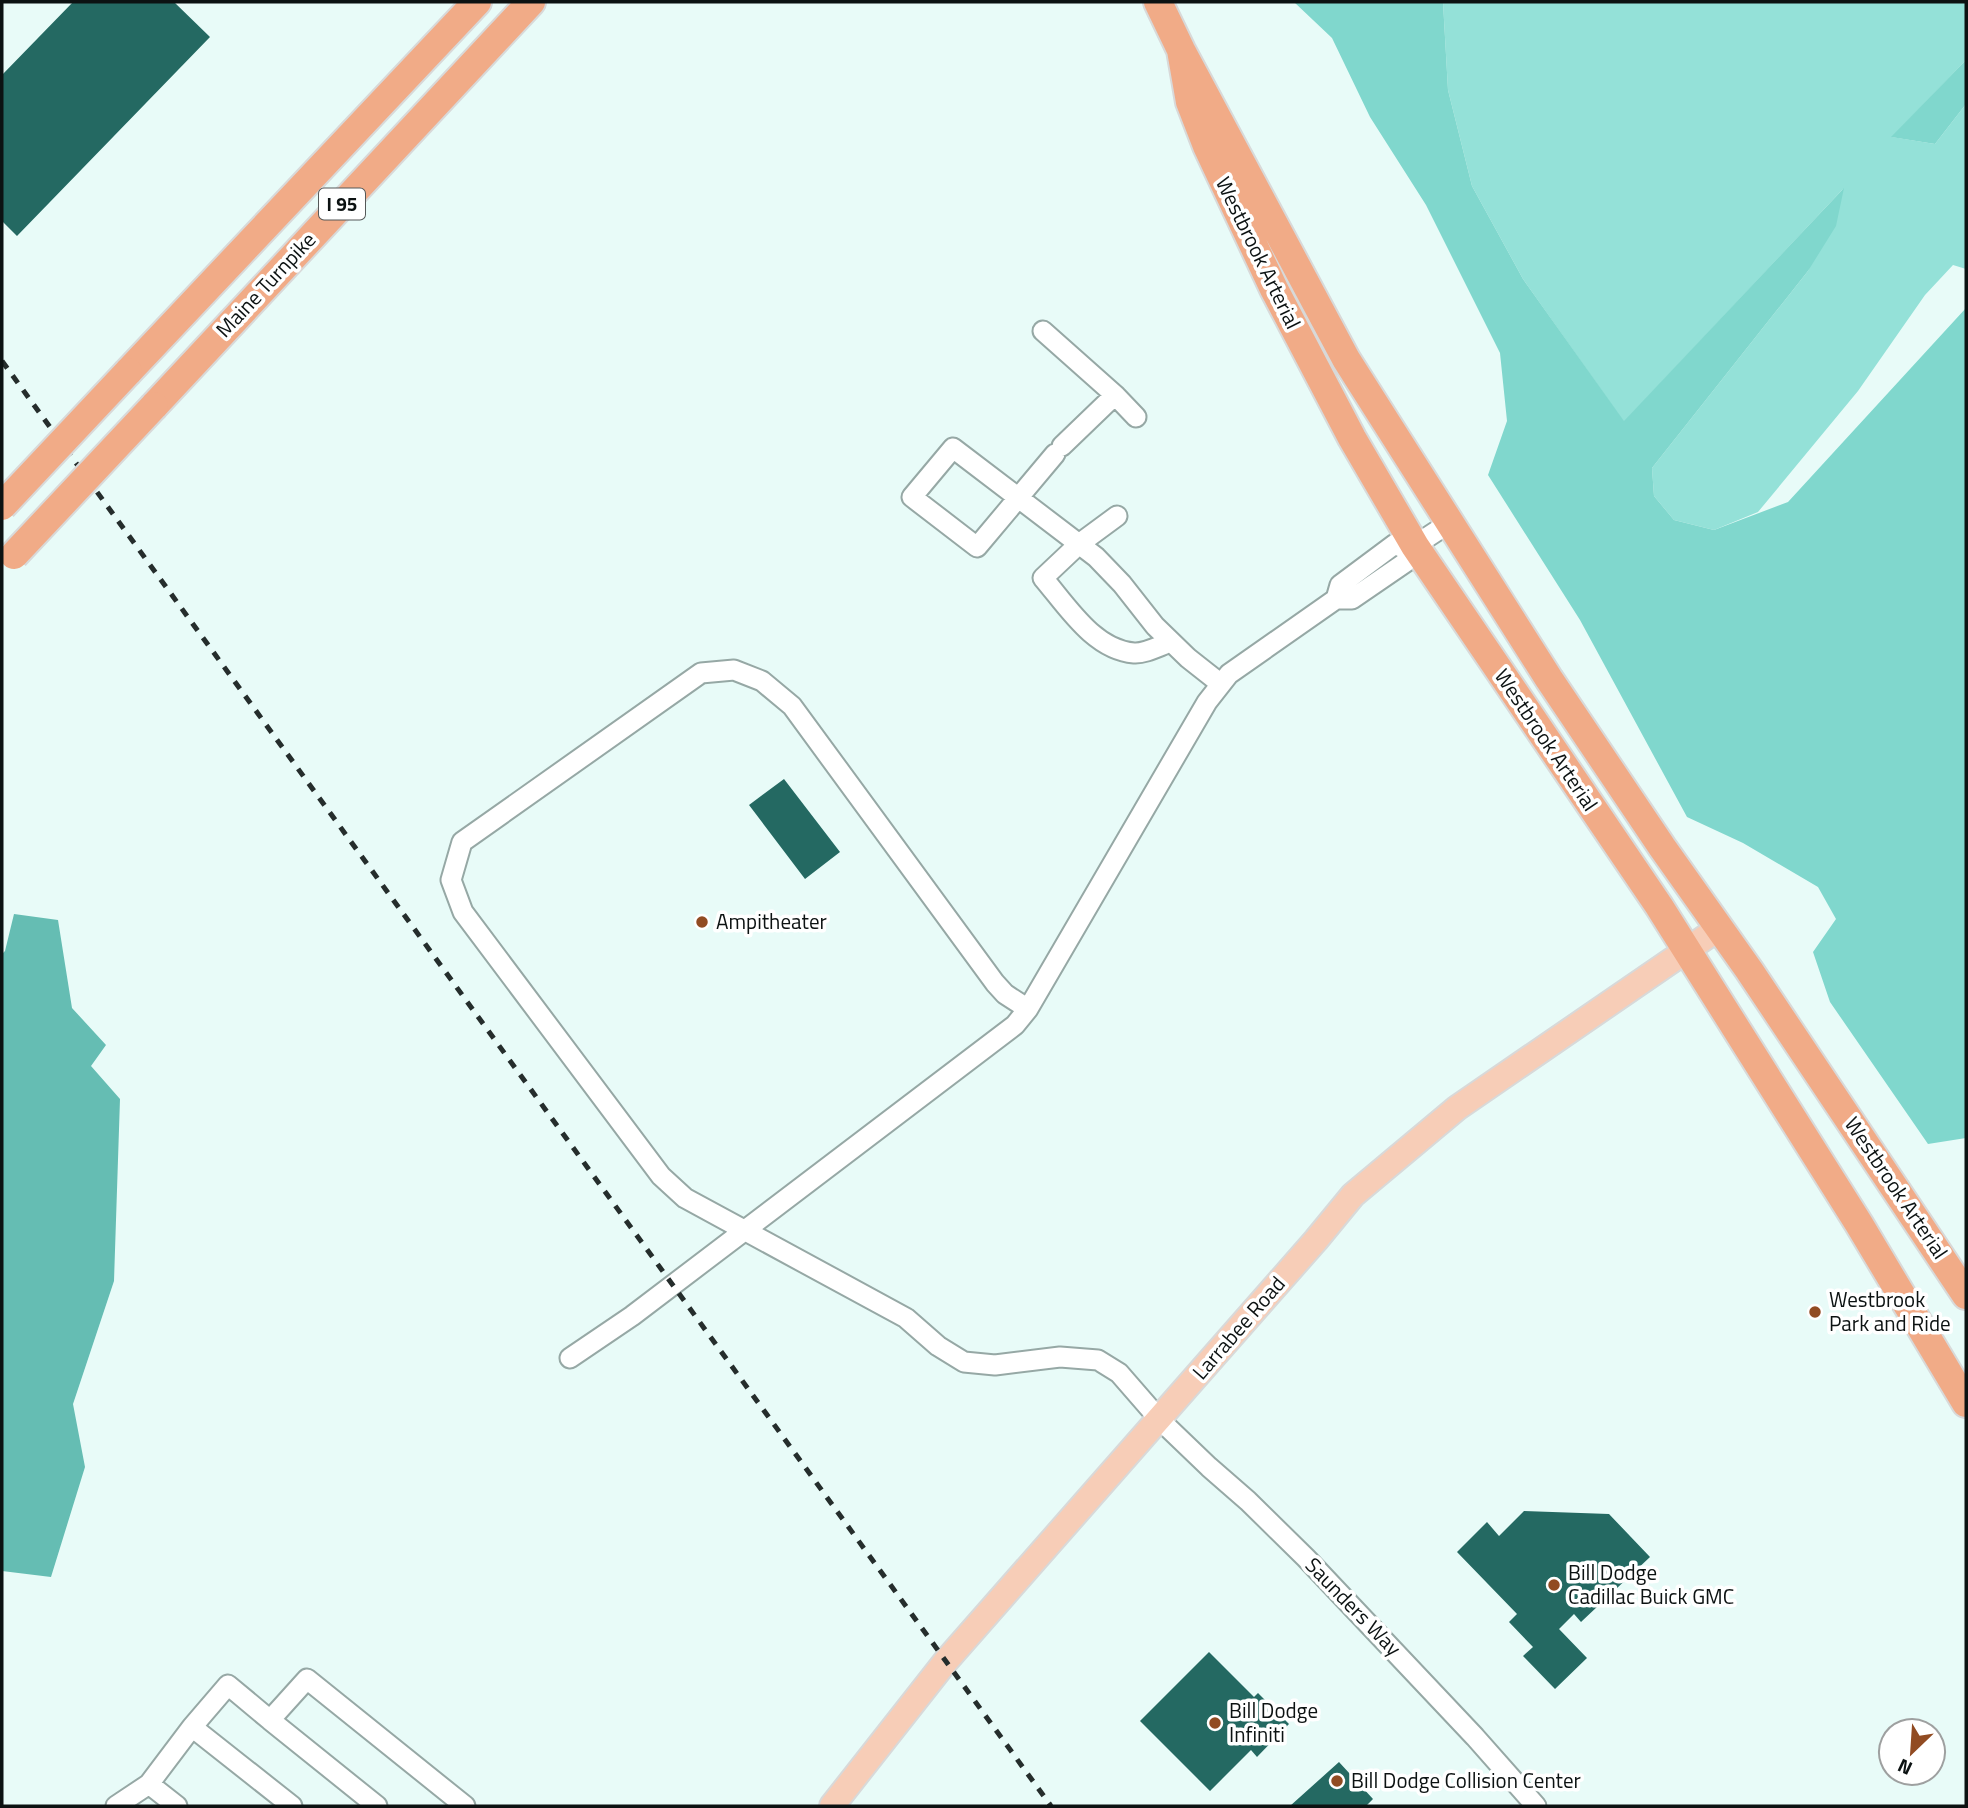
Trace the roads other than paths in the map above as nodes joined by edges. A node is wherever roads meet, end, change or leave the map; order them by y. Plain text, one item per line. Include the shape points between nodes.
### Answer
1 (477, 2) edge
2 (531, 2) edge
3 (1158, 2) edge
4 (1181, 50) junction
5 (1043, 331) dead end
6 (1115, 394) junction
7 (1136, 418) dead end
8 (1018, 498) junction
9 (2, 506) edge
10 (1118, 516) dead end
11 (1449, 523) junction
12 (1079, 544) junction
13 (1412, 548) junction
14 (8, 562) edge
15 (1171, 642) junction
16 (1221, 684) junction
17 (1718, 928) junction
18 (1687, 950) junction
19 (1028, 1009) junction
20 (746, 1231) junction
21 (1966, 1295) edge
22 (570, 1358) dead end
23 (1966, 1403) edge
24 (1159, 1419) junction
25 (270, 1720) junction
26 (192, 1727) junction
27 (149, 1784) junction
28 (116, 1806) edge
29 (177, 1806) edge
30 (292, 1806) edge
31 (377, 1806) edge
32 (465, 1806) edge
33 (832, 1806) edge
34 (1536, 1806) edge

1 - 9 highway, Maine Turnpike / I 95, bridge
2 - 14 highway, Maine Turnpike / I 95, bridge
3 - 4 highway, Westbrook Arterial
4 - 11 highway, Westbrook Arterial via 1346,359
4 - 13 highway, Westbrook Arterial via 1190,102 1262,265
5 - 6 lane
6 - 7 lane
6 - 8 lane
8 - 8 lane via 953,448 912,497 977,547
8 - 12 lane
10 - 12 lane
11 - 13 lane
11 - 17 highway, Westbrook Arterial
12 - 15 lane via 1113,575
12 - 15 lane via 1043,578 1085,628 1112,648 1137,653
13 - 16 lane via 1395,544 1340,585 1336,599
13 - 18 highway, Westbrook Arterial
15 - 16 lane
16 - 19 lane
17 - 18 main road, Larrabee Road
17 - 21 highway, Westbrook Arterial
18 - 23 highway, Westbrook Arterial
18 - 24 main road, Larrabee Road via 1457,1108 1353,1195
19 - 20 lane via 1016,1025
19 - 20 lane, Saunders Way via 995,983 792,706 762,681 734,670 701,673 462,842 451,880 463,912 661,1176 685,1198
20 - 22 lane
20 - 24 lane, Saunders Way via 906,1318 964,1362 995,1365 1060,1357 1098,1360 1119,1373
24 - 33 main road, Larrabee Road via 946,1661
24 - 34 lane, Saunders Way via 1306,1558
25 - 26 lane via 228,1685
25 - 31 lane
25 - 32 lane via 307,1679
26 - 27 lane
26 - 30 lane
27 - 28 lane
27 - 29 lane

